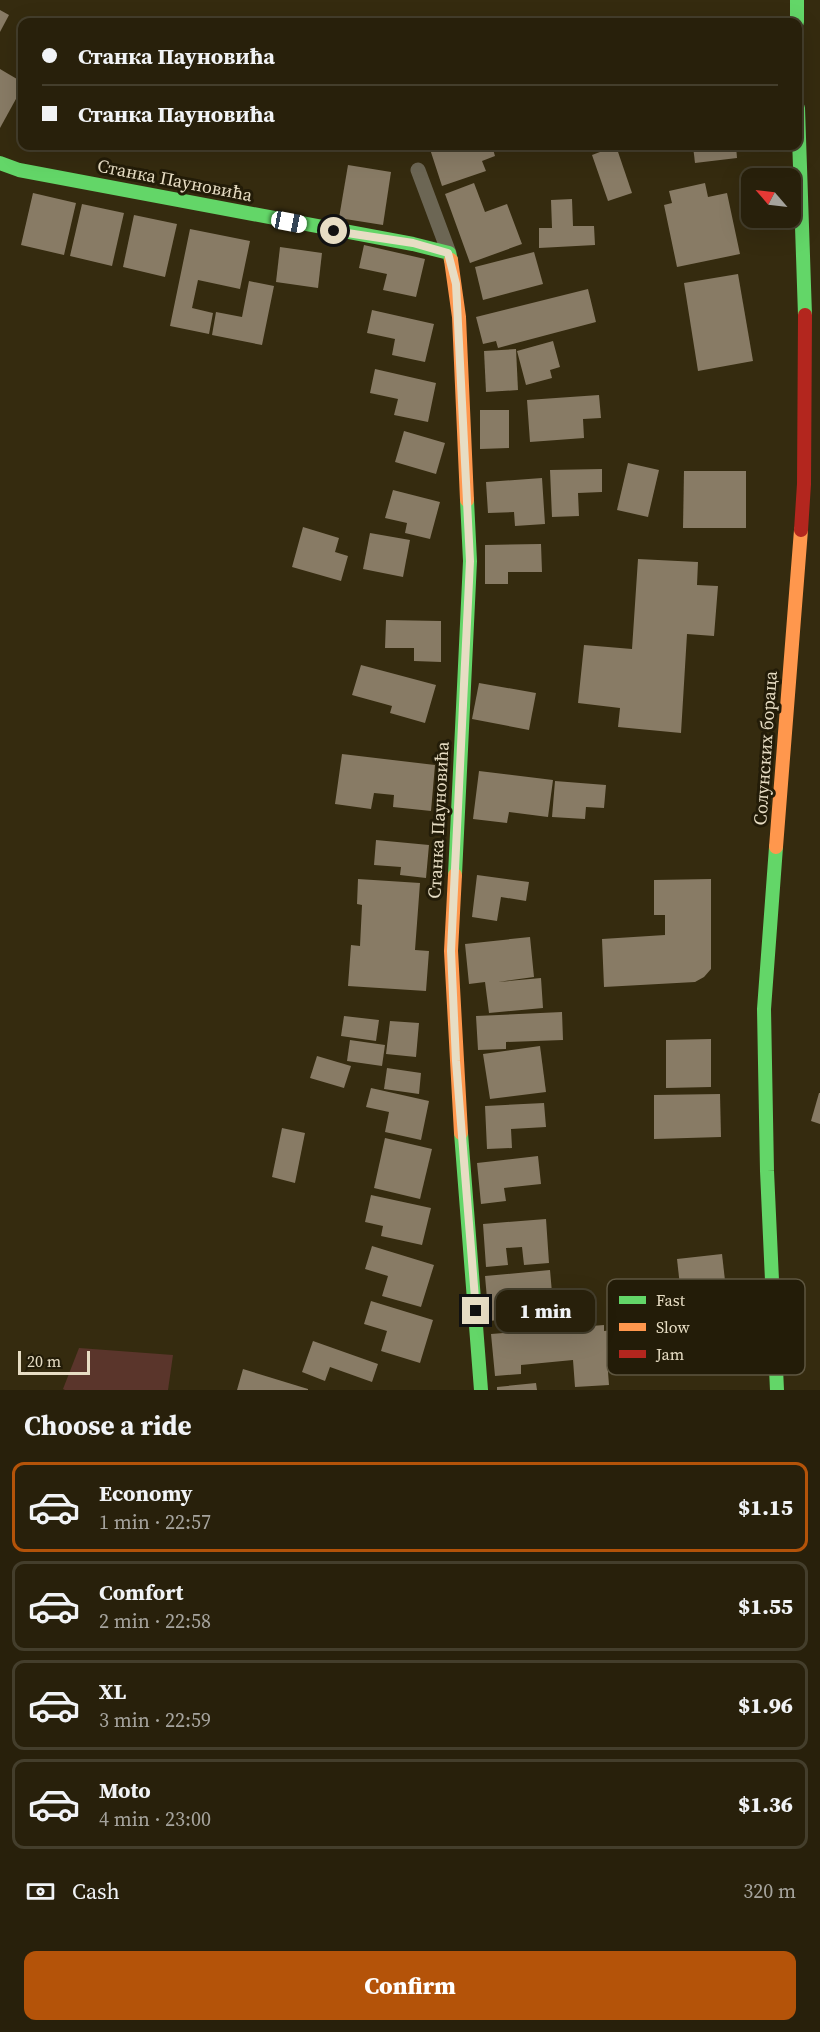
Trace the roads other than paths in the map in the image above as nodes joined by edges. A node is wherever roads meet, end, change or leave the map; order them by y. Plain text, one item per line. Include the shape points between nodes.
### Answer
1 (797, 0) edge
2 (797, 18) edge
3 (800, 150) edge
4 (0, 164) edge
5 (418, 170) dead end
6 (448, 253) junction
7 (772, 1279) edge
8 (776, 1375) edge
9 (482, 1390) edge
10 (777, 1390) edge

1 - 2 street
3 - 7 street, Солунских бораца via 805,266 804,484 764,1009
4 - 6 street, Станка Пауновића
5 - 6 lane, Станка Пауновића
6 - 9 street, Станка Пауновића via 459,316 470,561 451,951
8 - 10 street, Солунских бораца

